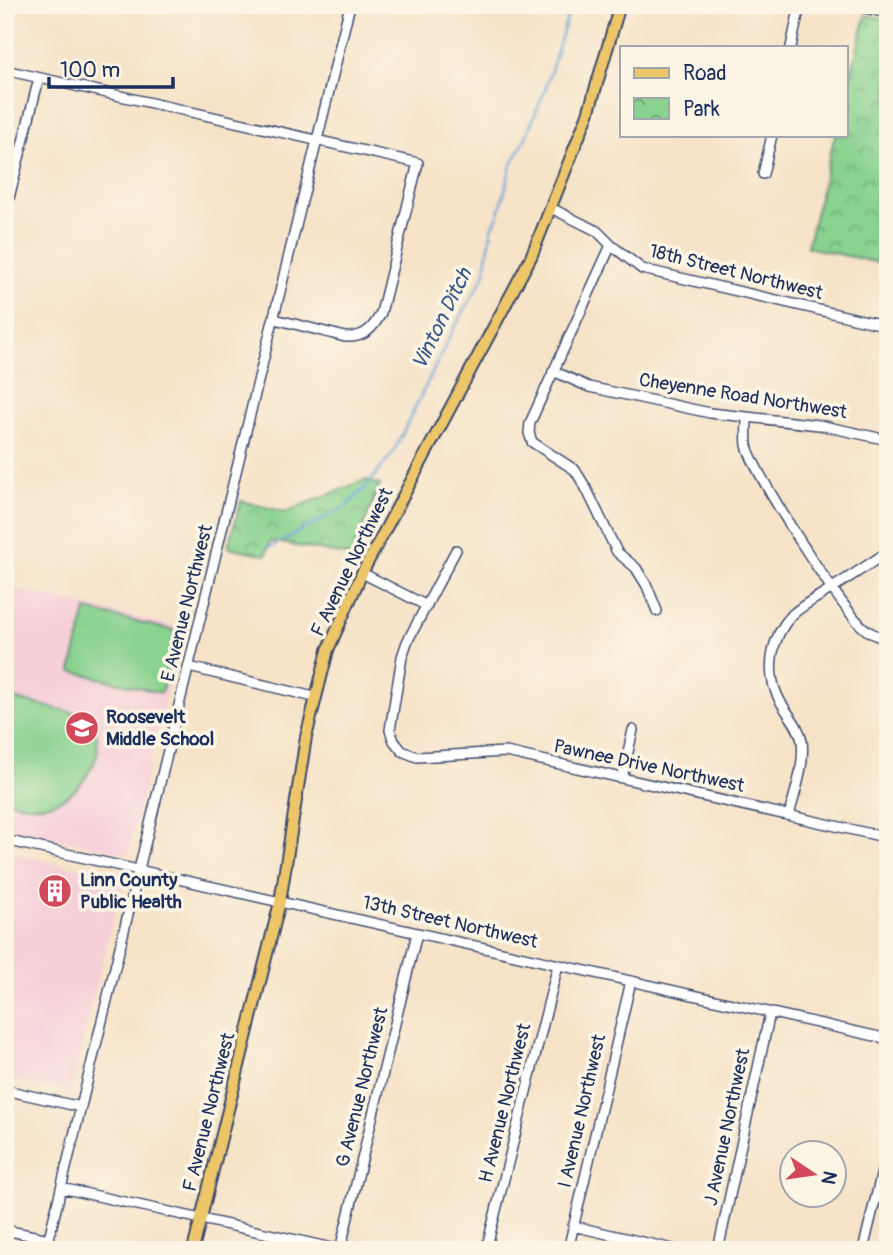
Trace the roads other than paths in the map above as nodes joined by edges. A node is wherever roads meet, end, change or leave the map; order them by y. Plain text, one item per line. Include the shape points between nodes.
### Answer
1 (350, 5) edge
2 (620, 5) edge
3 (800, 5) edge
4 (850, 5) edge
5 (888, 13) edge
6 (791, 46) edge
7 (5, 70) edge
8 (39, 78) junction
9 (772, 136) edge
10 (318, 141) junction
11 (763, 174) dead end
12 (551, 208) junction
13 (5, 214) edge
14 (611, 245) junction
15 (275, 319) junction
16 (888, 326) edge
17 (553, 371) junction
18 (747, 418) junction
19 (888, 440) edge
20 (456, 550) dead end
21 (886, 553) dead end
22 (362, 573) junction
23 (832, 588) junction
24 (427, 606) junction
25 (657, 611) dead end
26 (888, 640) edge
27 (189, 667) junction
28 (314, 697) junction
29 (633, 730) dead end
30 (622, 778) junction
31 (789, 815) junction
32 (888, 834) edge
33 (5, 840) edge
34 (140, 870) junction
35 (280, 902) junction
36 (417, 933) junction
37 (558, 965) junction
38 (631, 981) junction
39 (770, 1013) junction
40 (888, 1039) edge
41 (5, 1090) edge
42 (81, 1107) junction
43 (888, 1147) edge
44 (886, 1165) edge
45 (61, 1188) junction
46 (200, 1217) junction
47 (573, 1226) junction
48 (5, 1230) edge
49 (49, 1239) junction
50 (46, 1250) edge
51 (192, 1250) edge
52 (340, 1250) edge
53 (486, 1250) edge
54 (568, 1250) edge
55 (677, 1250) edge
56 (718, 1250) edge
57 (863, 1250) edge

1 - 10 street, E Avenue Northwest
2 - 12 main road, F Avenue Northwest via 588,114
3 - 6 street
4 - 5 street
7 - 8 street
8 - 10 street
8 - 13 street
9 - 11 street
10 - 15 street, E Avenue Northwest
10 - 15 street via 418,163 375,327 355,338
12 - 14 street, 18th Street Northwest via 588,226
12 - 22 main road, F Avenue Northwest via 531,257
14 - 16 street, 18th Street Northwest via 642,269 660,275
14 - 17 street
15 - 27 street, E Avenue Northwest
17 - 18 street, Cheyenne Road Northwest via 589,387
17 - 25 street via 530,423 532,442 575,470 617,552 636,568
18 - 19 street, Cheyenne Road Northwest via 819,425
18 - 23 street via 747,446 754,465
20 - 24 street
21 - 23 street
22 - 24 street
22 - 28 main road, F Avenue Northwest via 328,650
23 - 26 street via 863,628
23 - 31 street via 793,614 780,631 772,656 772,679 779,699 801,738 803,757
24 - 30 street, Pawnee Drive Northwest via 407,642 393,703 390,730 402,751 417,757 506,752
27 - 28 street
27 - 34 street, E Avenue Northwest
28 - 35 main road, F Avenue Northwest
29 - 30 street
30 - 31 street, Pawnee Drive Northwest
31 - 32 street, Pawnee Drive Northwest
33 - 34 street, 13th Street Northwest
34 - 35 street, 13th Street Northwest
34 - 42 street, E Avenue Northwest
35 - 36 street, 13th Street Northwest
35 - 46 main road, F Avenue Northwest
36 - 37 street, 13th Street Northwest
36 - 52 street, G Avenue Northwest
37 - 38 street, 13th Street Northwest
37 - 53 street, H Avenue Northwest
38 - 39 street, 13th Street Northwest
38 - 47 street, I Avenue Northwest
39 - 40 street, 13th Street Northwest
39 - 56 street, J Avenue Northwest
41 - 42 street
42 - 45 street, E Avenue Northwest
43 - 44 street
44 - 57 street
45 - 46 street
45 - 49 street, E Avenue Northwest
46 - 51 main road, F Avenue Northwest
46 - 52 street
47 - 54 street, I Avenue Northwest
47 - 55 street
48 - 49 street
49 - 50 street, E Avenue Northwest

